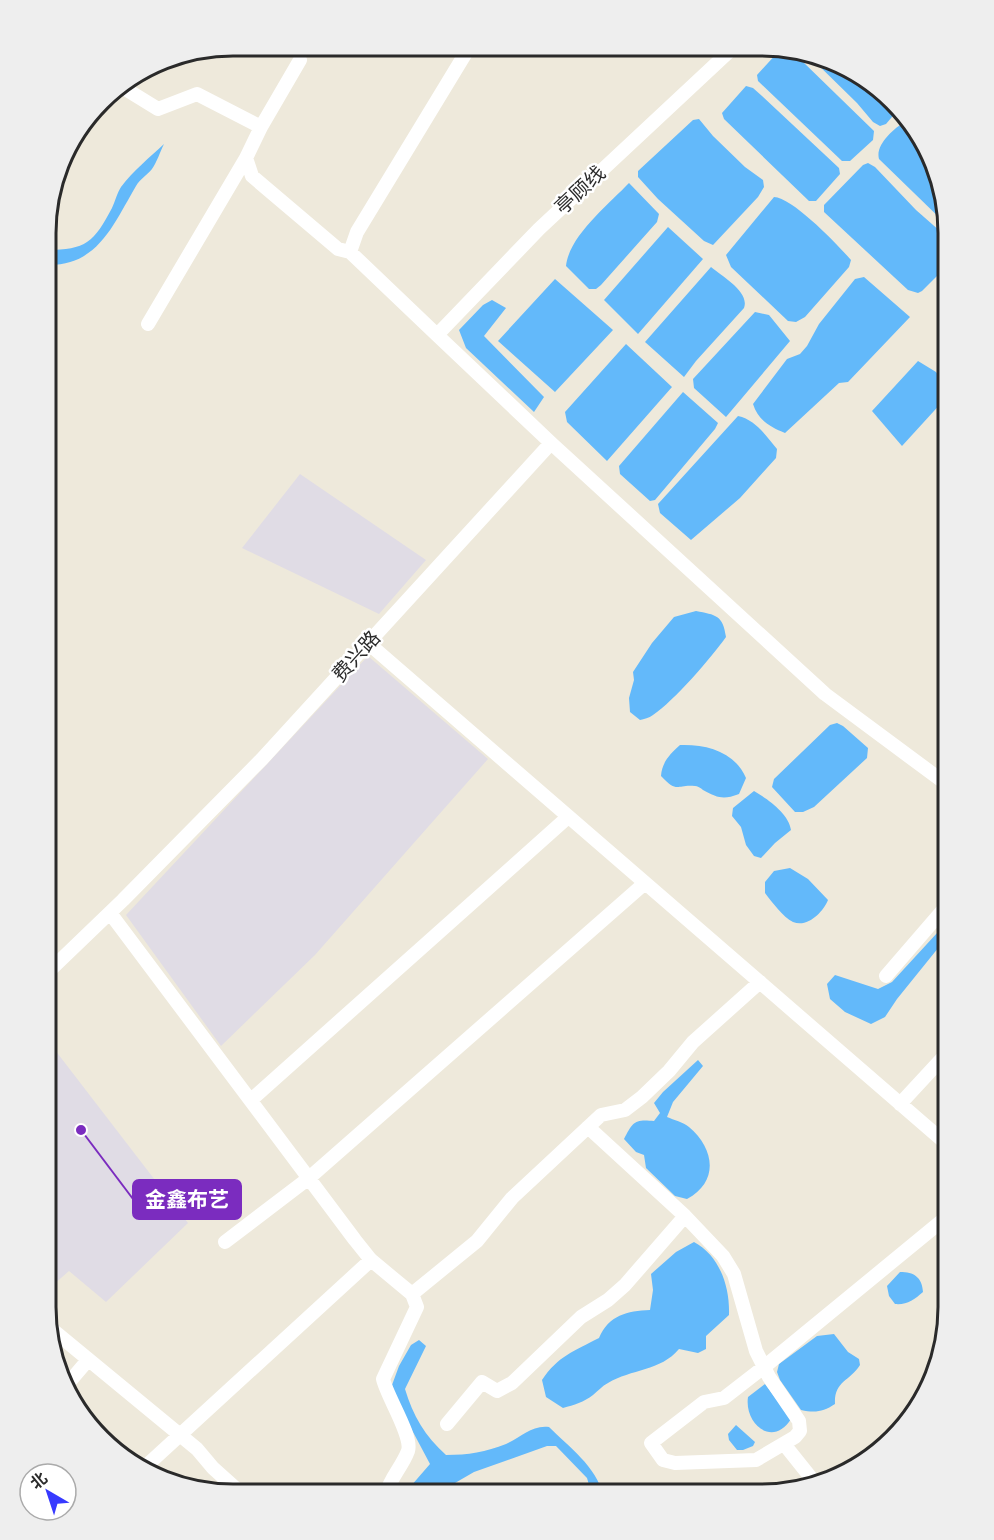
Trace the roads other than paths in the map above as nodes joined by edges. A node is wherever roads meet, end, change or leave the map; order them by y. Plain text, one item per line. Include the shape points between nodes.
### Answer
1 (464, 56) edge
2 (724, 56) edge
3 (300, 60) dead end
4 (127, 90) edge
5 (261, 127) junction
6 (246, 158) junction
7 (350, 252) junction
8 (148, 324) dead end
9 (434, 332) junction
10 (551, 443) junction
11 (368, 643) junction
12 (938, 778) edge
13 (568, 817) junction
14 (645, 883) junction
15 (110, 913) junction
16 (938, 916) edge
17 (56, 965) edge
18 (886, 976) dead end
19 (760, 982) junction
20 (938, 1063) edge
21 (251, 1100) junction
22 (900, 1104) junction
23 (588, 1127) junction
24 (938, 1137) edge
25 (309, 1178) junction
26 (685, 1216) junction
27 (938, 1224) edge
28 (225, 1242) dead end
29 (371, 1260) junction
30 (412, 1294) junction
31 (58, 1335) edge
32 (88, 1360) junction
33 (764, 1367) junction
34 (71, 1380) edge
35 (447, 1424) dead end
36 (180, 1436) junction
37 (784, 1444) junction
38 (149, 1463) edge
39 (811, 1477) edge
40 (231, 1484) edge
41 (388, 1484) edge

1 - 7 street via 357,232
2 - 9 street, 亭顾线
3 - 5 street
4 - 5 street via 158,109 197,94
5 - 6 street
6 - 7 street via 252,176 338,249
6 - 8 street
7 - 9 street
9 - 10 street
10 - 11 street, 费兴路
10 - 12 street via 825,694
11 - 13 street
11 - 15 street, 费兴路 via 262,759
13 - 14 street
13 - 21 street
14 - 19 street
14 - 25 street
15 - 17 street, 费兴路
15 - 21 street
16 - 18 street
19 - 22 street
19 - 23 street via 693,1042 642,1097 625,1110 601,1115
20 - 22 street
21 - 25 street
22 - 24 street
23 - 26 street
23 - 30 street via 512,1198 477,1241
25 - 28 street
25 - 29 street
26 - 33 street via 723,1256 734,1274
26 - 35 street via 608,1300 581,1317 512,1383 497,1391 482,1382
27 - 33 street
29 - 30 street
29 - 36 street
30 - 41 street via 417,1307 383,1380 408,1439 408,1449
31 - 32 street
32 - 34 street
32 - 36 street
33 - 37 street via 799,1421 800,1431
33 - 37 street via 724,1398 704,1402 651,1443 663,1460 675,1463 756,1460
36 - 38 street
36 - 40 street
37 - 39 street

